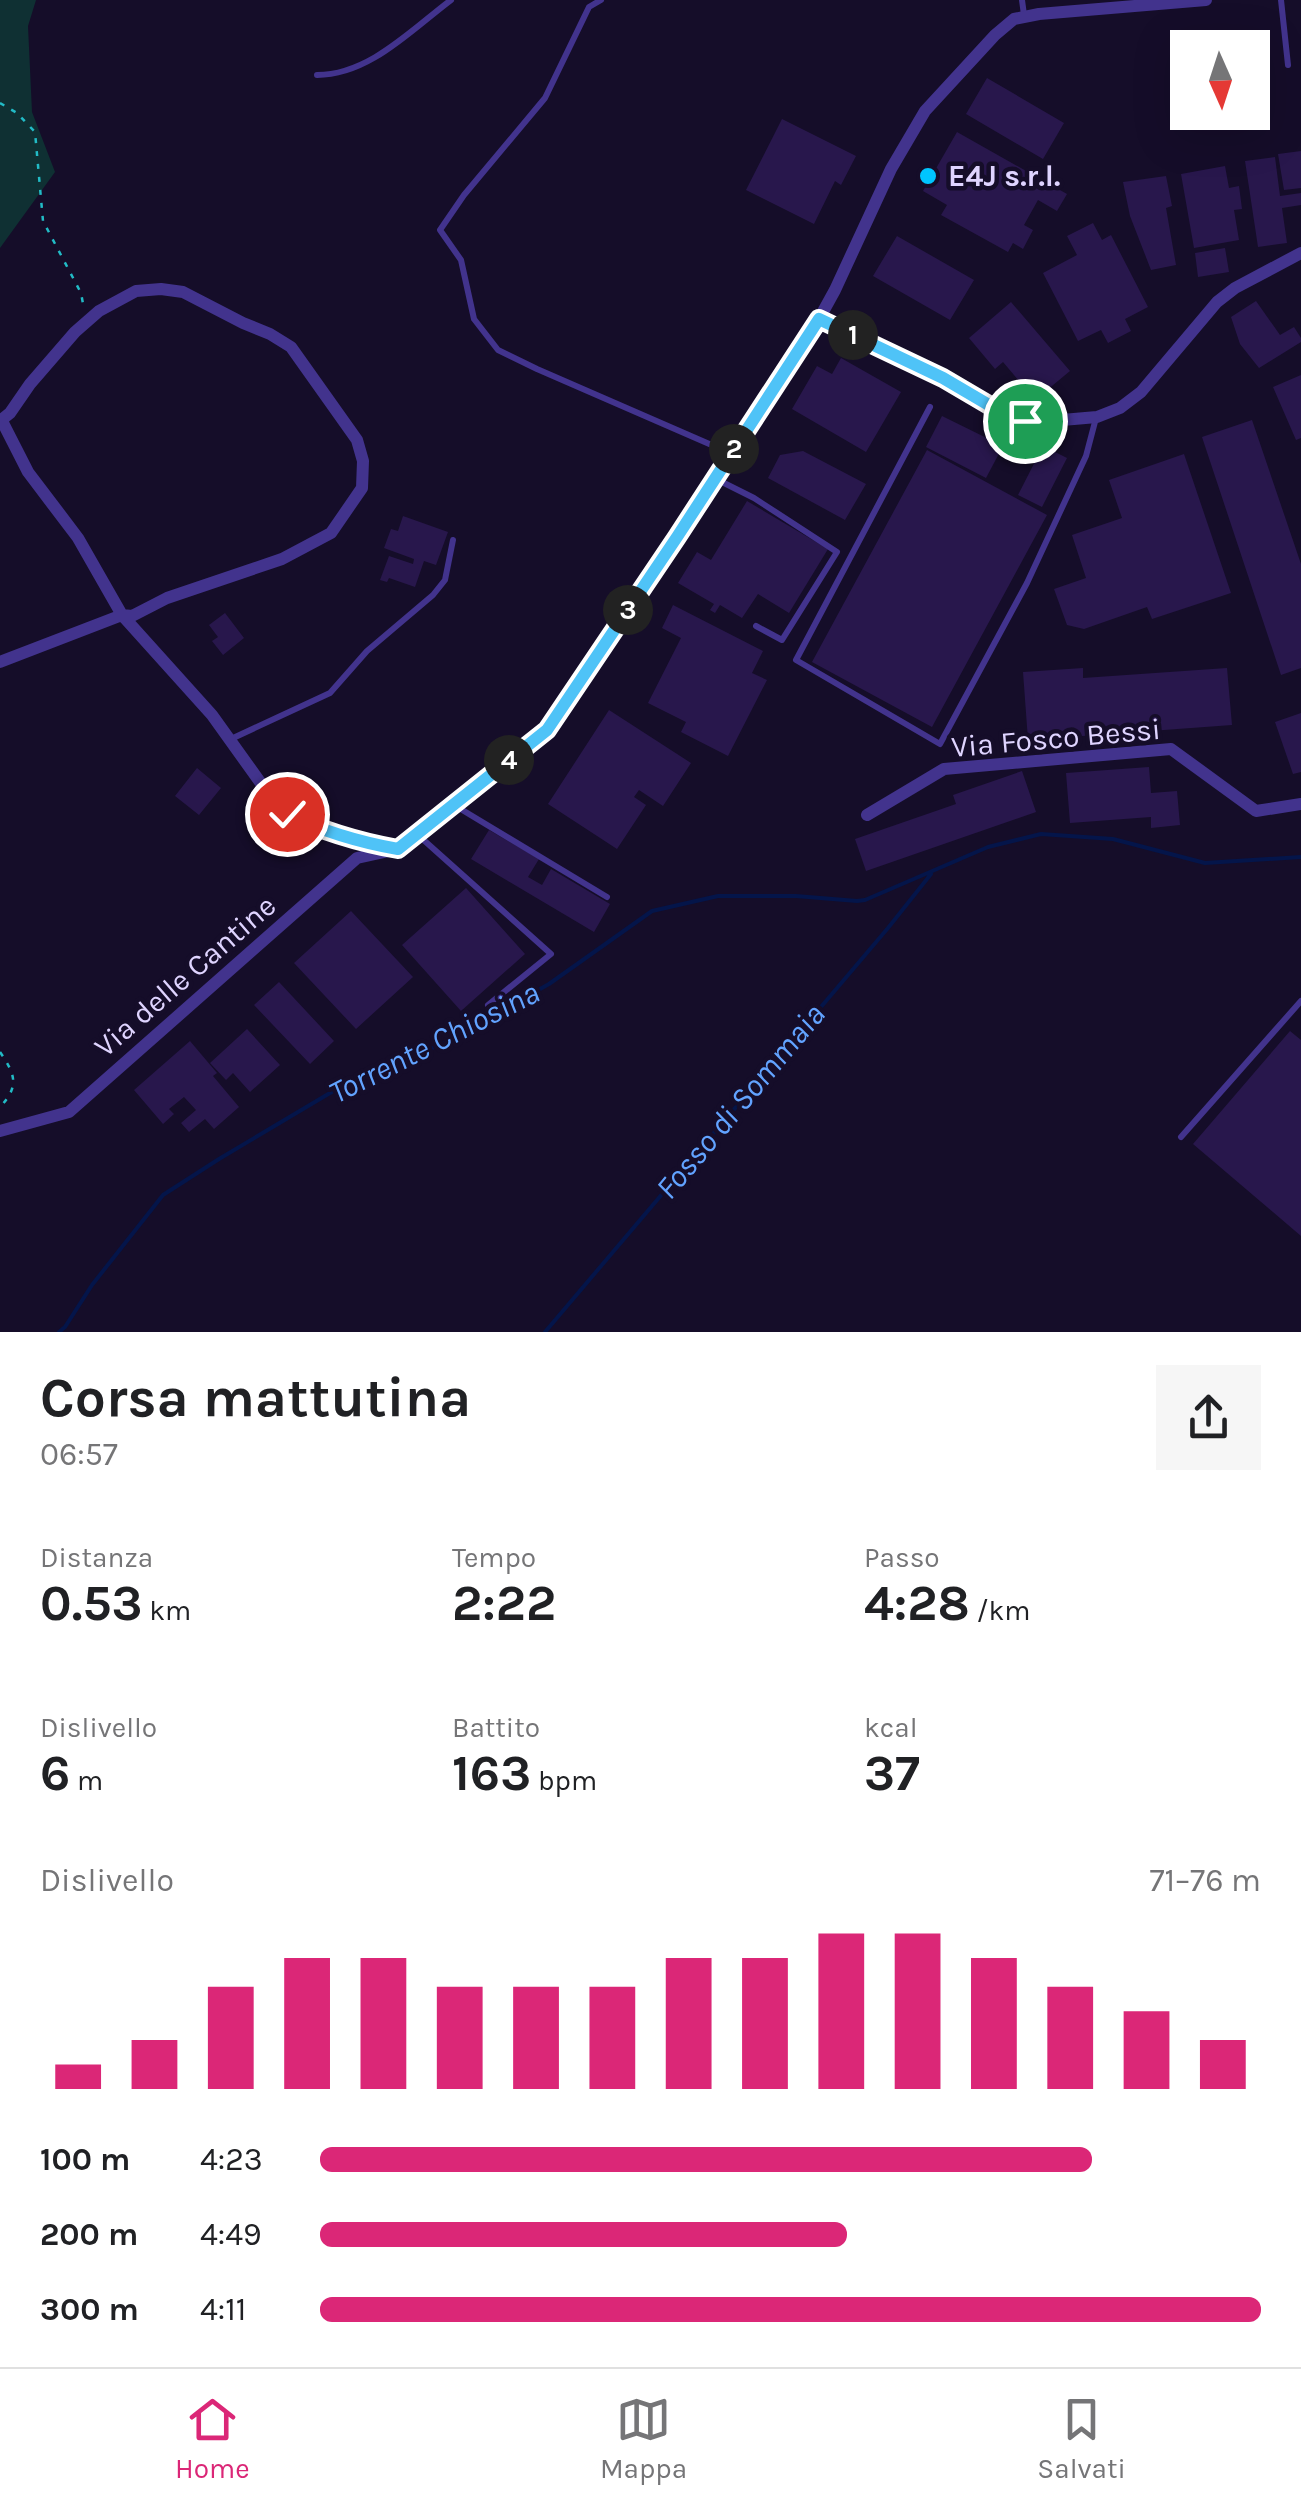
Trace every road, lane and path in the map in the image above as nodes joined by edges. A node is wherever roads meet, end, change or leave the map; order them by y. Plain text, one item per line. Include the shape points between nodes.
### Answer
1 (450, 0) edge
2 (601, 0) edge
3 (1022, 0) edge
4 (1206, 0) edge
5 (1281, 0) edge
6 (1024, 16) junction
7 (1288, 65) dead end
8 (317, 76) dead end
9 (0, 102) edge
10 (1301, 253) edge
11 (819, 319) junction
12 (86, 322) junction
13 (930, 407) dead end
14 (1096, 417) junction
15 (1, 421) edge
16 (732, 454) junction
17 (715, 478) junction
18 (453, 540) dead end
19 (122, 615) junction
20 (756, 626) dead end
21 (0, 662) edge
22 (230, 739) junction
23 (1301, 804) edge
24 (453, 805) junction
25 (866, 815) dead end
26 (417, 834) junction
27 (398, 849) junction
28 (608, 897) dead end
29 (1301, 1000) edge
30 (488, 1005) dead end
31 (0, 1052) edge
32 (0, 1108) edge
33 (0, 1131) edge
34 (1182, 1138) dead end

1 - 8 lane via 374,58 338,75
2 - 16 lane via 589,7 545,98 440,230 461,260 474,320 498,350
3 - 6 lane
4 - 6 street
5 - 7 lane
6 - 11 street, Via delle Cantine via 995,35 925,111
9 - 12 path via 35,132 42,221 82,292
10 - 14 street via 1216,302 1141,392
11 - 14 street via 1011,418
11 - 16 street, Via delle Cantine
12 - 15 street
12 - 19 street via 136,291 162,289 183,292 270,334 291,347 357,440 364,462 362,488 330,533 282,558
13 - 14 lane via 796,660 940,744 1027,583 1086,456
15 - 19 street
16 - 17 street, Via delle Cantine
17 - 20 lane via 837,552 782,640
17 - 24 street, Via delle Cantine via 547,730
18 - 22 lane via 446,580 330,693
19 - 21 street
19 - 22 street
22 - 27 street via 287,814 355,842
23 - 25 street, Via Fosco Bessi via 1256,811 1171,749 944,770
24 - 26 street, Via delle Cantine
24 - 28 lane
26 - 27 street, Via delle Cantine
26 - 30 lane via 551,954
27 - 33 street, Via delle Cantine via 357,858 68,1112
29 - 34 lane
31 - 32 path via 14,1082

